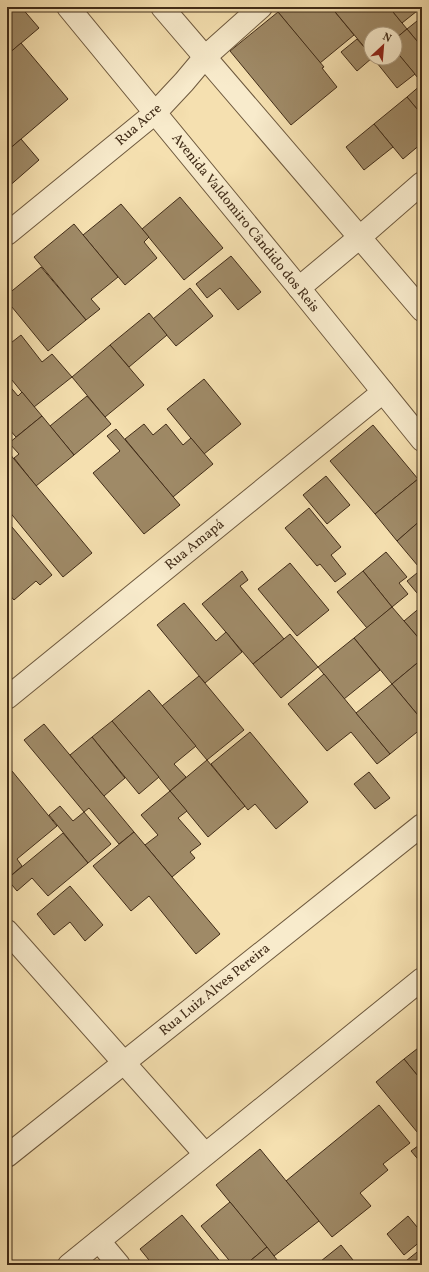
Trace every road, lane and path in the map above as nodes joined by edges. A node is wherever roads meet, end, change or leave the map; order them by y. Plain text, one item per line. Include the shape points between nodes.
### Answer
1 (68, 7) edge
2 (162, 7) edge
3 (261, 7) edge
4 (205, 57) junction
5 (155, 113) junction
6 (422, 183) edge
7 (7, 234) edge
8 (360, 237) junction
9 (299, 288) junction
10 (422, 310) edge
11 (383, 392) junction
12 (422, 440) edge
13 (7, 698) edge
14 (422, 825) edge
15 (7, 931) edge
16 (422, 979) edge
17 (124, 1063) junction
18 (205, 1154) junction
19 (7, 1156) edge
20 (99, 1241) junction
21 (68, 1265) edge
22 (119, 1265) edge

1 - 5 street, Avenida Valdomiro Cândido dos Reis
2 - 4 street
3 - 4 street, Rua Acre
4 - 5 street, Rua Acre
4 - 8 street
5 - 7 street, Rua Acre
5 - 9 street, Avenida Valdomiro Cândido dos Reis
6 - 8 street
8 - 9 street
8 - 10 street
9 - 11 street, Avenida Valdomiro Cândido dos Reis
11 - 12 street, Avenida Valdomiro Cândido dos Reis
11 - 13 street, Rua Amapá
14 - 17 street, Rua Luiz Alves Pereira
15 - 17 street
16 - 18 street
17 - 18 street
17 - 19 street, Rua Luiz Alves Pereira
18 - 20 street
20 - 21 street
20 - 22 street

